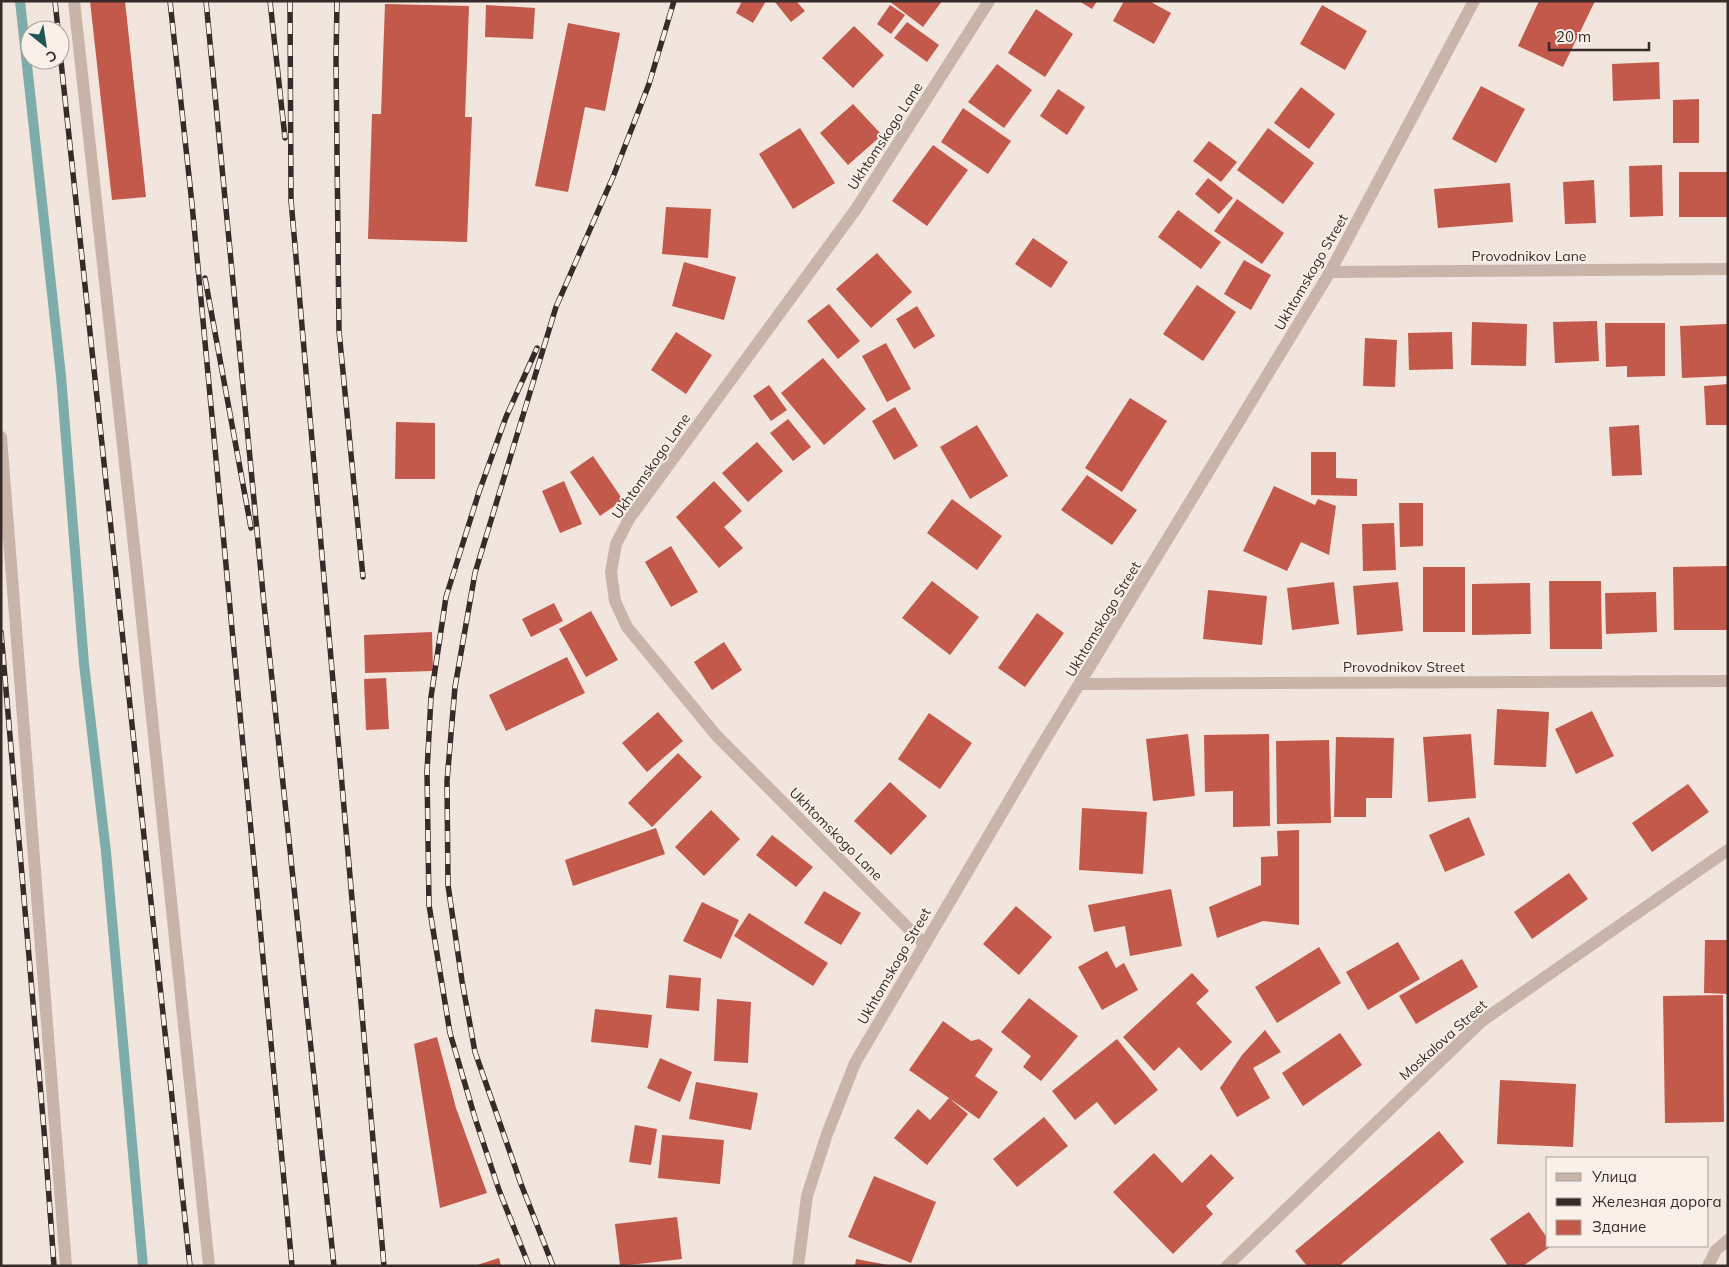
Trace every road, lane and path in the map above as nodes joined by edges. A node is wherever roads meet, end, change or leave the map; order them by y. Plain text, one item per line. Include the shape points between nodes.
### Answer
1 (74, 1) edge
2 (989, 1) edge
3 (1474, 1) edge
4 (1728, 269) edge
5 (1330, 272) junction
6 (1, 437) edge
7 (1728, 681) edge
8 (1081, 684) junction
9 (1728, 850) edge
10 (924, 944) junction
11 (1728, 1240) edge
12 (66, 1266) edge
13 (209, 1266) edge
14 (798, 1266) edge
15 (1227, 1266) edge
16 (1708, 1266) edge

1 - 13 street
2 - 10 street, Ukhtomskogo Lane via 856,210 629,519 616,544 611,572 615,601 627,627 710,728
3 - 5 street, Ukhtomskogo Street
4 - 5 street, Provodnikov Lane
5 - 8 street, Ukhtomskogo Street
6 - 12 street
7 - 8 street, Provodnikov Street
8 - 10 street, Ukhtomskogo Street
9 - 15 street, Moskalova Street via 1482,1020
10 - 14 street, Ukhtomskogo Street via 855,1063 827,1134 807,1196
11 - 16 street via 1716,1250

